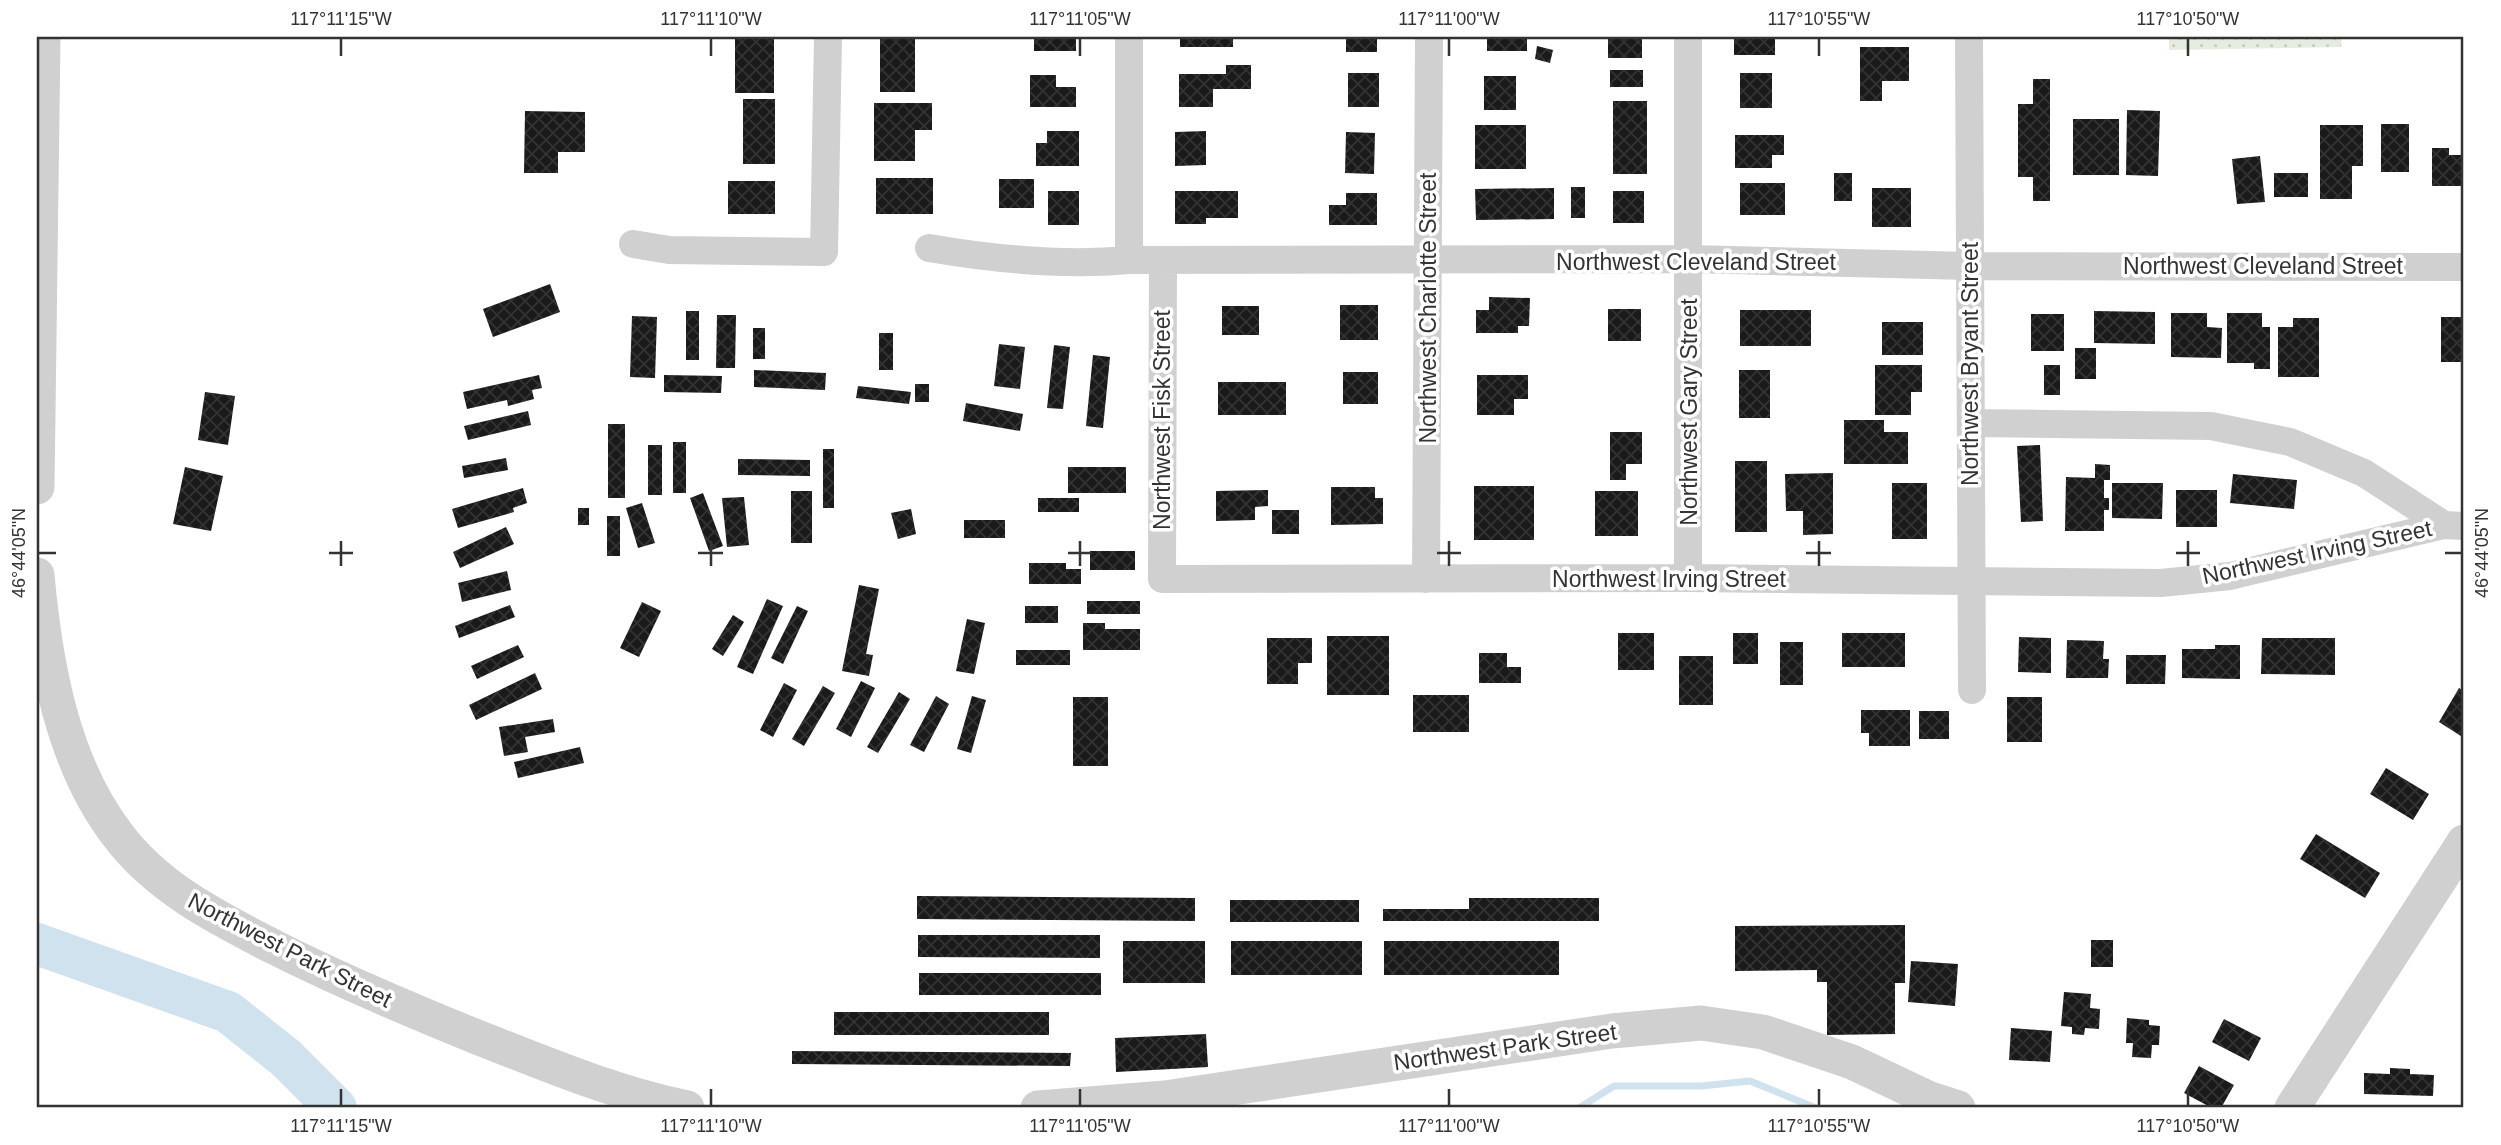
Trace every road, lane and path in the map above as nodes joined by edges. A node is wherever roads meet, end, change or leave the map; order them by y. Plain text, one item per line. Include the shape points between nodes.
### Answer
1 (43, 37) edge
2 (828, 37) edge
3 (1129, 37) edge
4 (1429, 37) edge
5 (1689, 37) edge
6 (1969, 37) edge
7 (633, 244) dead end
8 (929, 248) dead end
9 (1690, 259) junction
10 (1129, 260) junction
11 (1163, 261) junction
12 (1428, 261) junction
13 (1969, 266) junction
14 (2464, 267) edge
15 (1971, 423) junction
16 (37, 487) edge
17 (2454, 526) edge
18 (37, 575) edge
19 (1688, 578) junction
20 (1162, 579) joint
21 (1426, 579) junction
22 (1970, 580) junction
23 (1972, 690) dead end
24 (2464, 842) edge
25 (687, 1108) edge
26 (1038, 1108) edge
27 (1958, 1108) edge
28 (2291, 1108) edge

1 - 16 street
2 - 7 street via 824,252 669,250
3 - 10 street
4 - 12 street, Northwest Charlotte Street
5 - 9 street, Northwest Gary Street
6 - 13 street, Northwest Bryant Street
8 - 10 street, Northwest Cleveland Street via 964,254
9 - 12 street, Northwest Cleveland Street
9 - 13 street, Northwest Cleveland Street
9 - 19 street, Northwest Gary Street
10 - 11 street, Northwest Cleveland Street
11 - 12 street, Northwest Cleveland Street
11 - 20 street, Northwest Fisk Street
12 - 21 street, Northwest Charlotte Street
13 - 14 street, Northwest Cleveland Street
13 - 15 street, Northwest Bryant Street
15 - 17 street via 2211,426 2290,442 2364,473
15 - 22 street, Northwest Bryant Street
17 - 22 street, Northwest Irving Street via 2230,576 2161,583
18 - 25 street, Northwest Park Street via 42,632 64,724 93,798 118,836 167,885 221,920 362,992 591,1081 645,1100
19 - 21 street, Northwest Irving Street
19 - 22 street, Northwest Irving Street
20 - 21 street, Northwest Irving Street
22 - 23 street, Northwest Bryant Street
24 - 28 street
26 - 27 street, Northwest Park Street via 1165,1098 1624,1030 1701,1023 1763,1032 1852,1062

